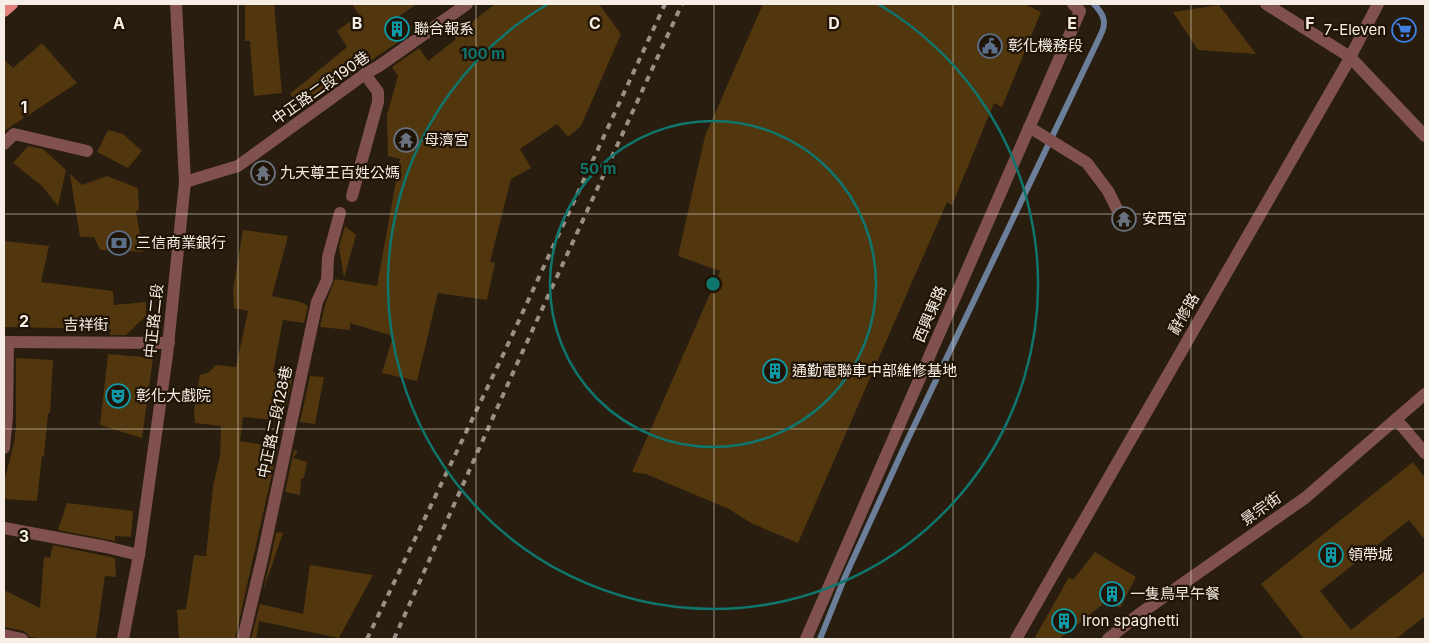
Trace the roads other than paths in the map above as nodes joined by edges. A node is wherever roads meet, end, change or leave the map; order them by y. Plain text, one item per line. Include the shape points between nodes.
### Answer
1 (12, 4) edge
2 (176, 4) edge
3 (467, 4) edge
4 (1266, 4) edge
5 (1378, 4) edge
6 (1080, 6) edge
7 (4, 11) edge
8 (1350, 57) junction
9 (365, 74) junction
10 (1029, 127) junction
11 (1425, 136) edge
12 (4, 144) edge
13 (87, 151) dead end
14 (185, 182) junction
15 (352, 196) dead end
16 (340, 213) dead end
17 (1120, 215) dead end
18 (6, 342) edge
19 (169, 343) junction
20 (1425, 394) edge
21 (1396, 419) junction
22 (4, 448) edge
23 (1425, 453) edge
24 (4, 528) edge
25 (138, 556) junction
26 (4, 635) edge
27 (22, 639) edge
28 (123, 639) edge
29 (243, 639) edge
30 (806, 639) edge
31 (1016, 639) edge
32 (1108, 639) edge

1 - 7 main road
2 - 14 street, 中正路二段
3 - 9 street, 中正路二段190巷
4 - 8 street
5 - 8 street, 辭修路
6 - 10 street, 西興東路
8 - 11 street
8 - 31 street, 辭修路
9 - 14 street, 中正路二段190巷 via 238,166
9 - 15 street via 378,92 378,102
10 - 17 street via 1087,163 1108,191
10 - 30 street, 西興東路
12 - 13 street via 14,134
14 - 19 street, 中正路二段
16 - 29 street, 中正路二段128巷 via 328,257 327,280 317,302
18 - 19 street, 吉祥街
18 - 22 street
19 - 25 street, 中正路二段
20 - 21 street, 景宗街
21 - 23 street
21 - 32 street, 景宗街 via 1305,498
24 - 25 street
25 - 28 street, 中正路二段
26 - 27 street

